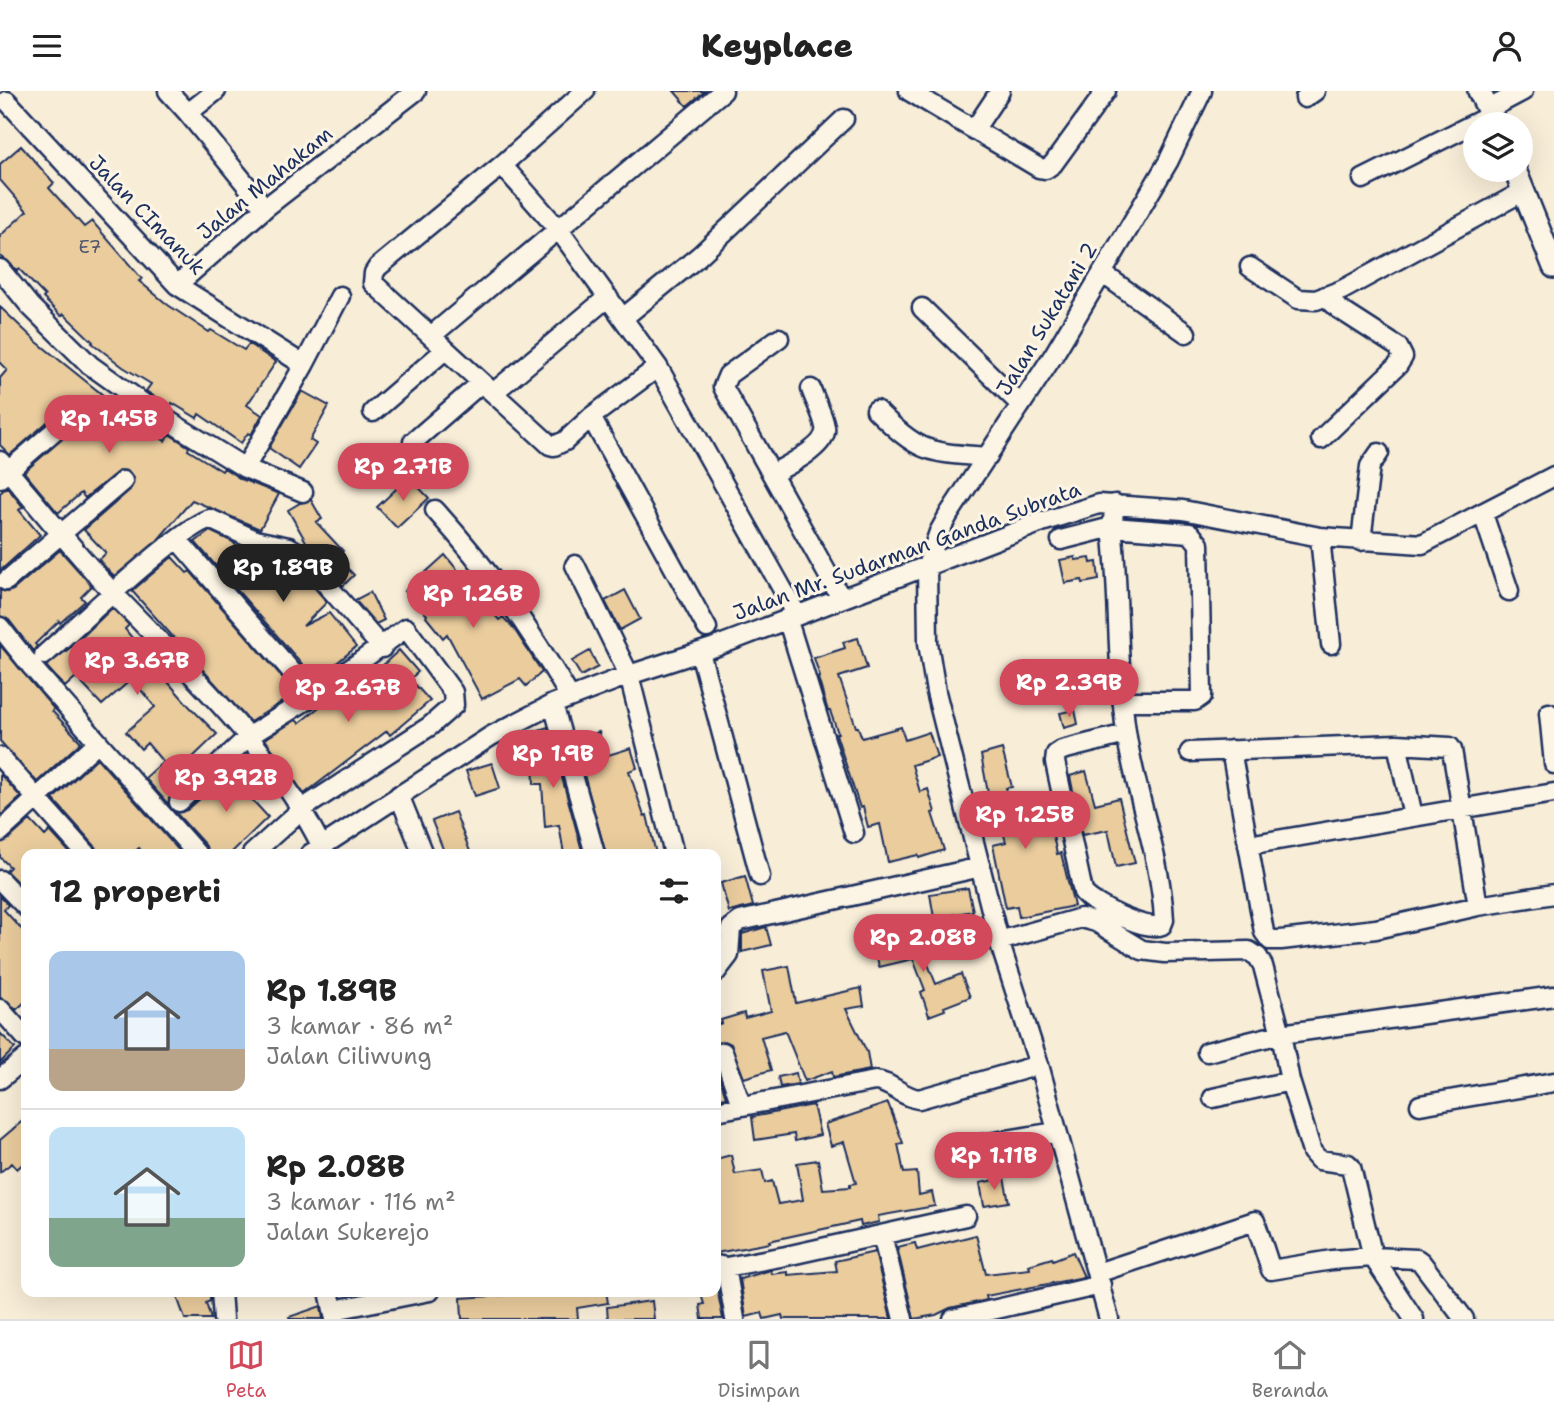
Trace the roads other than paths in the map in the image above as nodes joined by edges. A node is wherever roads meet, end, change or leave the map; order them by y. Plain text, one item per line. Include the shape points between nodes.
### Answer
1 (168, 91) edge
2 (216, 91) edge
3 (416, 91) edge
4 (585, 91) edge
5 (723, 91) edge
6 (909, 91) edge
7 (1000, 91) edge
8 (1106, 91) edge
9 (1202, 91) edge
10 (1523, 91) edge
11 (9, 99) edge
12 (1488, 110) edge
13 (188, 113) junction
14 (845, 119) dead end
15 (974, 130) junction
16 (502, 165) junction
17 (1363, 179) dead end
18 (1520, 182) edge
19 (1524, 191) junction
20 (265, 208) junction
21 (559, 230) junction
22 (1250, 267) dead end
23 (1554, 267) edge
24 (0, 269) edge
25 (1102, 273) junction
26 (177, 285) junction
27 (340, 296) dead end
28 (1325, 296) junction
29 (608, 297) junction
30 (922, 308) dead end
31 (623, 318) junction
32 (1186, 333) dead end
33 (430, 336) junction
34 (779, 338) dead end
35 (445, 350) junction
36 (304, 365) junction
37 (659, 367) junction
38 (487, 388) junction
39 (811, 389) dead end
40 (1021, 405) junction
41 (876, 410) dead end
42 (373, 412) dead end
43 (591, 417) junction
44 (60, 426) dead end
45 (1321, 439) dead end
46 (413, 442) dead end
47 (1378, 453) dead end
48 (988, 457) junction
49 (244, 468) junction
50 (3, 470) edge
51 (772, 474) junction
52 (1554, 476) edge
53 (123, 481) dead end
54 (303, 492) dead end
55 (1115, 504) junction
56 (435, 510) dead end
57 (1483, 514) junction
58 (1112, 527) junction
59 (62, 533) junction
60 (1320, 537) junction
61 (177, 539) junction
62 (1061, 540) dead end
63 (1361, 541) junction
64 (575, 565) dead end
65 (927, 566) junction
66 (6, 581) dead end
67 (1509, 591) dead end
68 (114, 593) junction
69 (841, 598) junction
70 (792, 617) junction
71 (0, 627) edge
72 (707, 628) dead end
73 (1331, 644) dead end
74 (382, 647) junction
75 (700, 652) junction
76 (44, 655) dead end
77 (629, 675) junction
78 (313, 697) junction
79 (562, 700) junction
80 (1122, 701) junction
81 (1549, 713) dead end
82 (1126, 734) junction
83 (249, 737) junction
84 (98, 742) junction
85 (1397, 744) junction
86 (1231, 750) junction
87 (1190, 752) dead end
88 (0, 757) edge
89 (1554, 764) edge
90 (1554, 793) edge
91 (399, 795) junction
92 (37, 799) junction
93 (178, 802) dead end
94 (302, 809) junction
95 (1463, 809) junction
96 (1413, 816) junction
97 (0, 832) edge
98 (855, 833) dead end
99 (1248, 845) junction
100 (82, 849) edge
101 (193, 849) edge
102 (258, 849) edge
103 (315, 849) edge
104 (317, 849) edge
105 (421, 849) edge
106 (594, 849) edge
107 (673, 849) edge
108 (981, 867) junction
109 (760, 876) dead end
110 (0, 880) edge
111 (1554, 894) edge
112 (21, 902) edge
113 (1478, 906) junction
114 (999, 941) junction
115 (721, 965) edge
116 (1554, 996) edge
117 (0, 1009) edge
118 (21, 1032) edge
119 (1281, 1034) junction
120 (723, 1052) dead end
121 (1207, 1052) dead end
122 (21, 1062) edge
123 (1039, 1065) junction
124 (0, 1079) edge
125 (1290, 1081) junction
126 (1552, 1084) edge
127 (1213, 1098) dead end
128 (741, 1105) junction
129 (1420, 1105) dead end
130 (721, 1110) edge
131 (1056, 1132) junction
132 (963, 1147) dead end
133 (966, 1216) dead end
134 (882, 1235) junction
135 (1373, 1257) junction
136 (721, 1266) edge
137 (1099, 1279) junction
138 (221, 1297) edge
139 (330, 1297) edge
140 (405, 1297) edge
141 (335, 1315) edge
142 (981, 1316) edge
143 (223, 1319) edge
144 (735, 1319) edge
145 (904, 1319) edge
146 (953, 1319) edge
147 (1109, 1319) edge
148 (1414, 1319) edge
149 (1464, 1319) edge

1 - 13 street
2 - 13 street
3 - 20 street, Jalan Mahakam
4 - 16 street
5 - 21 street
6 - 15 street
7 - 15 street
8 - 15 street via 1046,169
9 - 25 street, Jalan Sukatani 2 via 1168,162
10 - 12 street
11 - 26 street, Jalan CImanuk
12 - 17 street
13 - 20 street
14 - 31 street via 699,256
16 - 21 street
16 - 33 street via 374,273 375,288
18 - 19 main road
19 - 23 main road
19 - 28 street
20 - 26 street, Jalan Mahakam
21 - 29 street
21 - 33 street
22 - 28 street via 1298,299
24 - 49 street via 90,365
25 - 32 street
25 - 40 street, Jalan Sukatani 2
26 - 36 street, Jalan CImanuk
27 - 36 street
28 - 45 street via 1398,347 1403,357
29 - 31 street
29 - 38 street
30 - 40 street
31 - 37 street
33 - 35 street
34 - 51 street via 723,383
35 - 38 street
35 - 42 street
36 - 49 street
37 - 43 street
37 - 70 street
38 - 43 street via 550,445 565,441
38 - 46 street
39 - 51 street via 826,429 824,436
40 - 48 street, Jalan Sukatani 2
41 - 48 street via 926,450
43 - 72 street
44 - 50 street
47 - 63 street via 1370,466
48 - 65 street, Jalan Sukatani 2 via 949,514
49 - 54 street
50 - 59 street
51 - 69 street
52 - 57 street, Jalan Mr. Sudarman Ganda Subrata
53 - 59 street
55 - 58 street
55 - 60 street, Jalan Mr. Sudarman Ganda Subrata via 1183,510
55 - 65 street, Jalan Mr. Sudarman Ganda Subrata via 1099,504 1042,522
56 - 79 street via 522,617
57 - 63 street, Jalan Mr. Sudarman Ganda Subrata via 1422,544
57 - 67 street
58 - 62 street
58 - 80 street
58 - 80 street via 1190,533 1199,544 1202,696 1195,701
59 - 66 street
59 - 68 street
60 - 63 street, Jalan Mr. Sudarman Ganda Subrata
60 - 73 street
61 - 68 street
61 - 74 street via 210,519 265,543 295,550
61 - 78 street
64 - 77 street
65 - 69 street, Jalan Mr. Sudarman Ganda Subrata
65 - 108 street via 933,680
68 - 76 street
68 - 83 street
69 - 70 street, Jalan Mr. Sudarman Ganda Subrata
70 - 75 street, Jalan Mr. Sudarman Ganda Subrata
70 - 98 street
71 - 84 street
74 - 78 street
74 - 94 street via 406,628 453,692 454,705 430,726
75 - 77 street, Jalan Mr. Sudarman Ganda Subrata
75 - 109 street
77 - 79 street, Jalan Mr. Sudarman Ganda Subrata
77 - 107 street
78 - 83 street
79 - 91 street, Jalan Mr. Sudarman Ganda Subrata via 491,736
79 - 106 street
80 - 82 street
81 - 89 street
82 - 82 street via 1062,750 1055,762 1083,892 1096,904 1157,927 1164,920 1159,879
83 - 93 street
83 - 94 street
84 - 92 street
84 - 101 street
85 - 86 street
85 - 95 street via 1450,747
85 - 96 street
86 - 87 street
86 - 99 street
88 - 92 street
90 - 95 street
91 - 104 street, Jalan Mr. Sudarman Ganda Subrata
91 - 105 street
92 - 97 street
92 - 100 street
94 - 102 street
94 - 103 street
95 - 96 street
95 - 113 street
96 - 99 street
99 - 113 street via 1264,932 1270,940 1376,929
108 - 114 street
108 - 115 street via 735,923 729,954
110 - 112 street
111 - 113 street
114 - 119 street via 1081,918 1142,950 1249,951 1263,966
114 - 123 street
116 - 119 street
117 - 118 street
119 - 121 street
119 - 125 street
120 - 128 street
122 - 124 street
123 - 128 street via 919,1099 875,1081
123 - 131 street
125 - 127 street
125 - 135 street via 1315,1156 1351,1167
126 - 129 street
128 - 130 street
131 - 132 street
131 - 137 street
133 - 134 street
134 - 136 street
134 - 145 street
135 - 137 street via 1272,1270 1253,1221
135 - 148 street
135 - 149 street via 1417,1259
136 - 144 street
137 - 142 street
137 - 147 street
138 - 143 street
139 - 141 street
140 - 141 street
142 - 146 street

